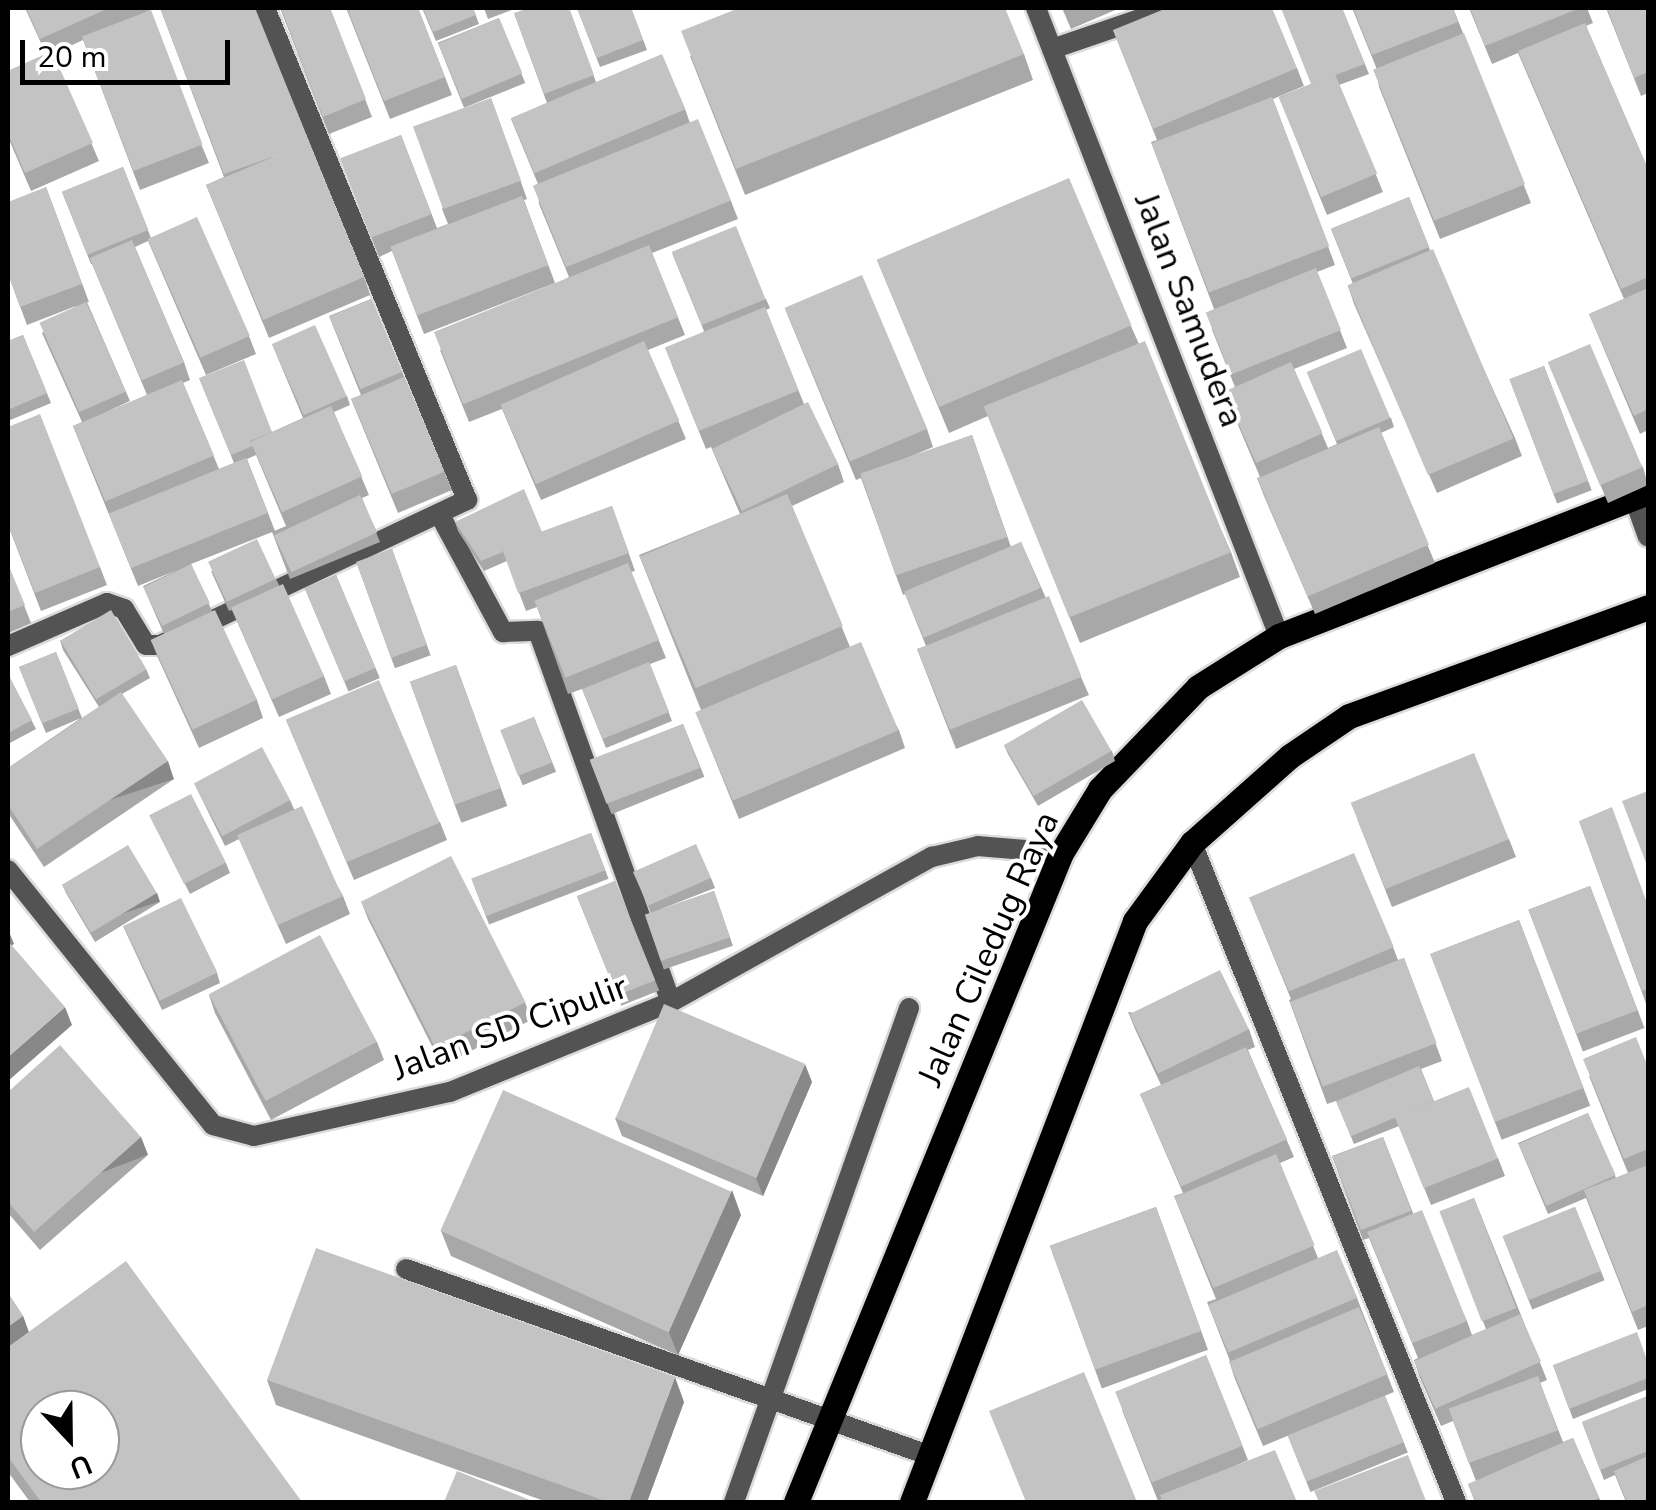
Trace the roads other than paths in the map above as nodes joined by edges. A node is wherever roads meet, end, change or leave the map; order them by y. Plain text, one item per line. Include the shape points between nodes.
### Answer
1 (266, 8) edge
2 (1036, 8) edge
3 (1172, 8) edge
4 (1052, 49) junction
5 (1641, 495) edge
6 (441, 517) junction
7 (1648, 537) edge
8 (1648, 607) edge
9 (1279, 636) junction
10 (8, 646) edge
11 (1192, 843) junction
12 (1061, 854) junction
13 (8, 870) edge
14 (671, 1002) junction
15 (909, 1008) dead end
16 (406, 1269) dead end
17 (772, 1400) junction
18 (830, 1420) junction
19 (930, 1456) junction
20 (734, 1502) edge
21 (796, 1502) edge
22 (912, 1502) edge
23 (1456, 1502) edge

1 - 6 street via 466,493 462,506
2 - 4 street, Jalan Samudera
3 - 4 street
4 - 9 street, Jalan Samudera
5 - 7 street
5 - 9 main road, Jalan Ciledug Raya
6 - 10 street via 160,646 146,645 124,609 107,603
6 - 14 street via 503,632 538,631
8 - 11 main road via 1349,716 1290,756
9 - 12 main road, Jalan Ciledug Raya via 1198,688 1145,736 1100,789
11 - 19 main road via 1135,921
11 - 23 street
12 - 14 street, Jalan SD Cipulir via 978,846 932,857
12 - 18 main road, Jalan Ciledug Raya
13 - 14 street, Jalan SD Cipulir via 213,1125 234,1136 280,1134 450,1092
15 - 17 street
16 - 17 street
17 - 18 street
17 - 20 street
18 - 19 street
18 - 21 main road, Jalan Ciledug Raya
19 - 22 main road

